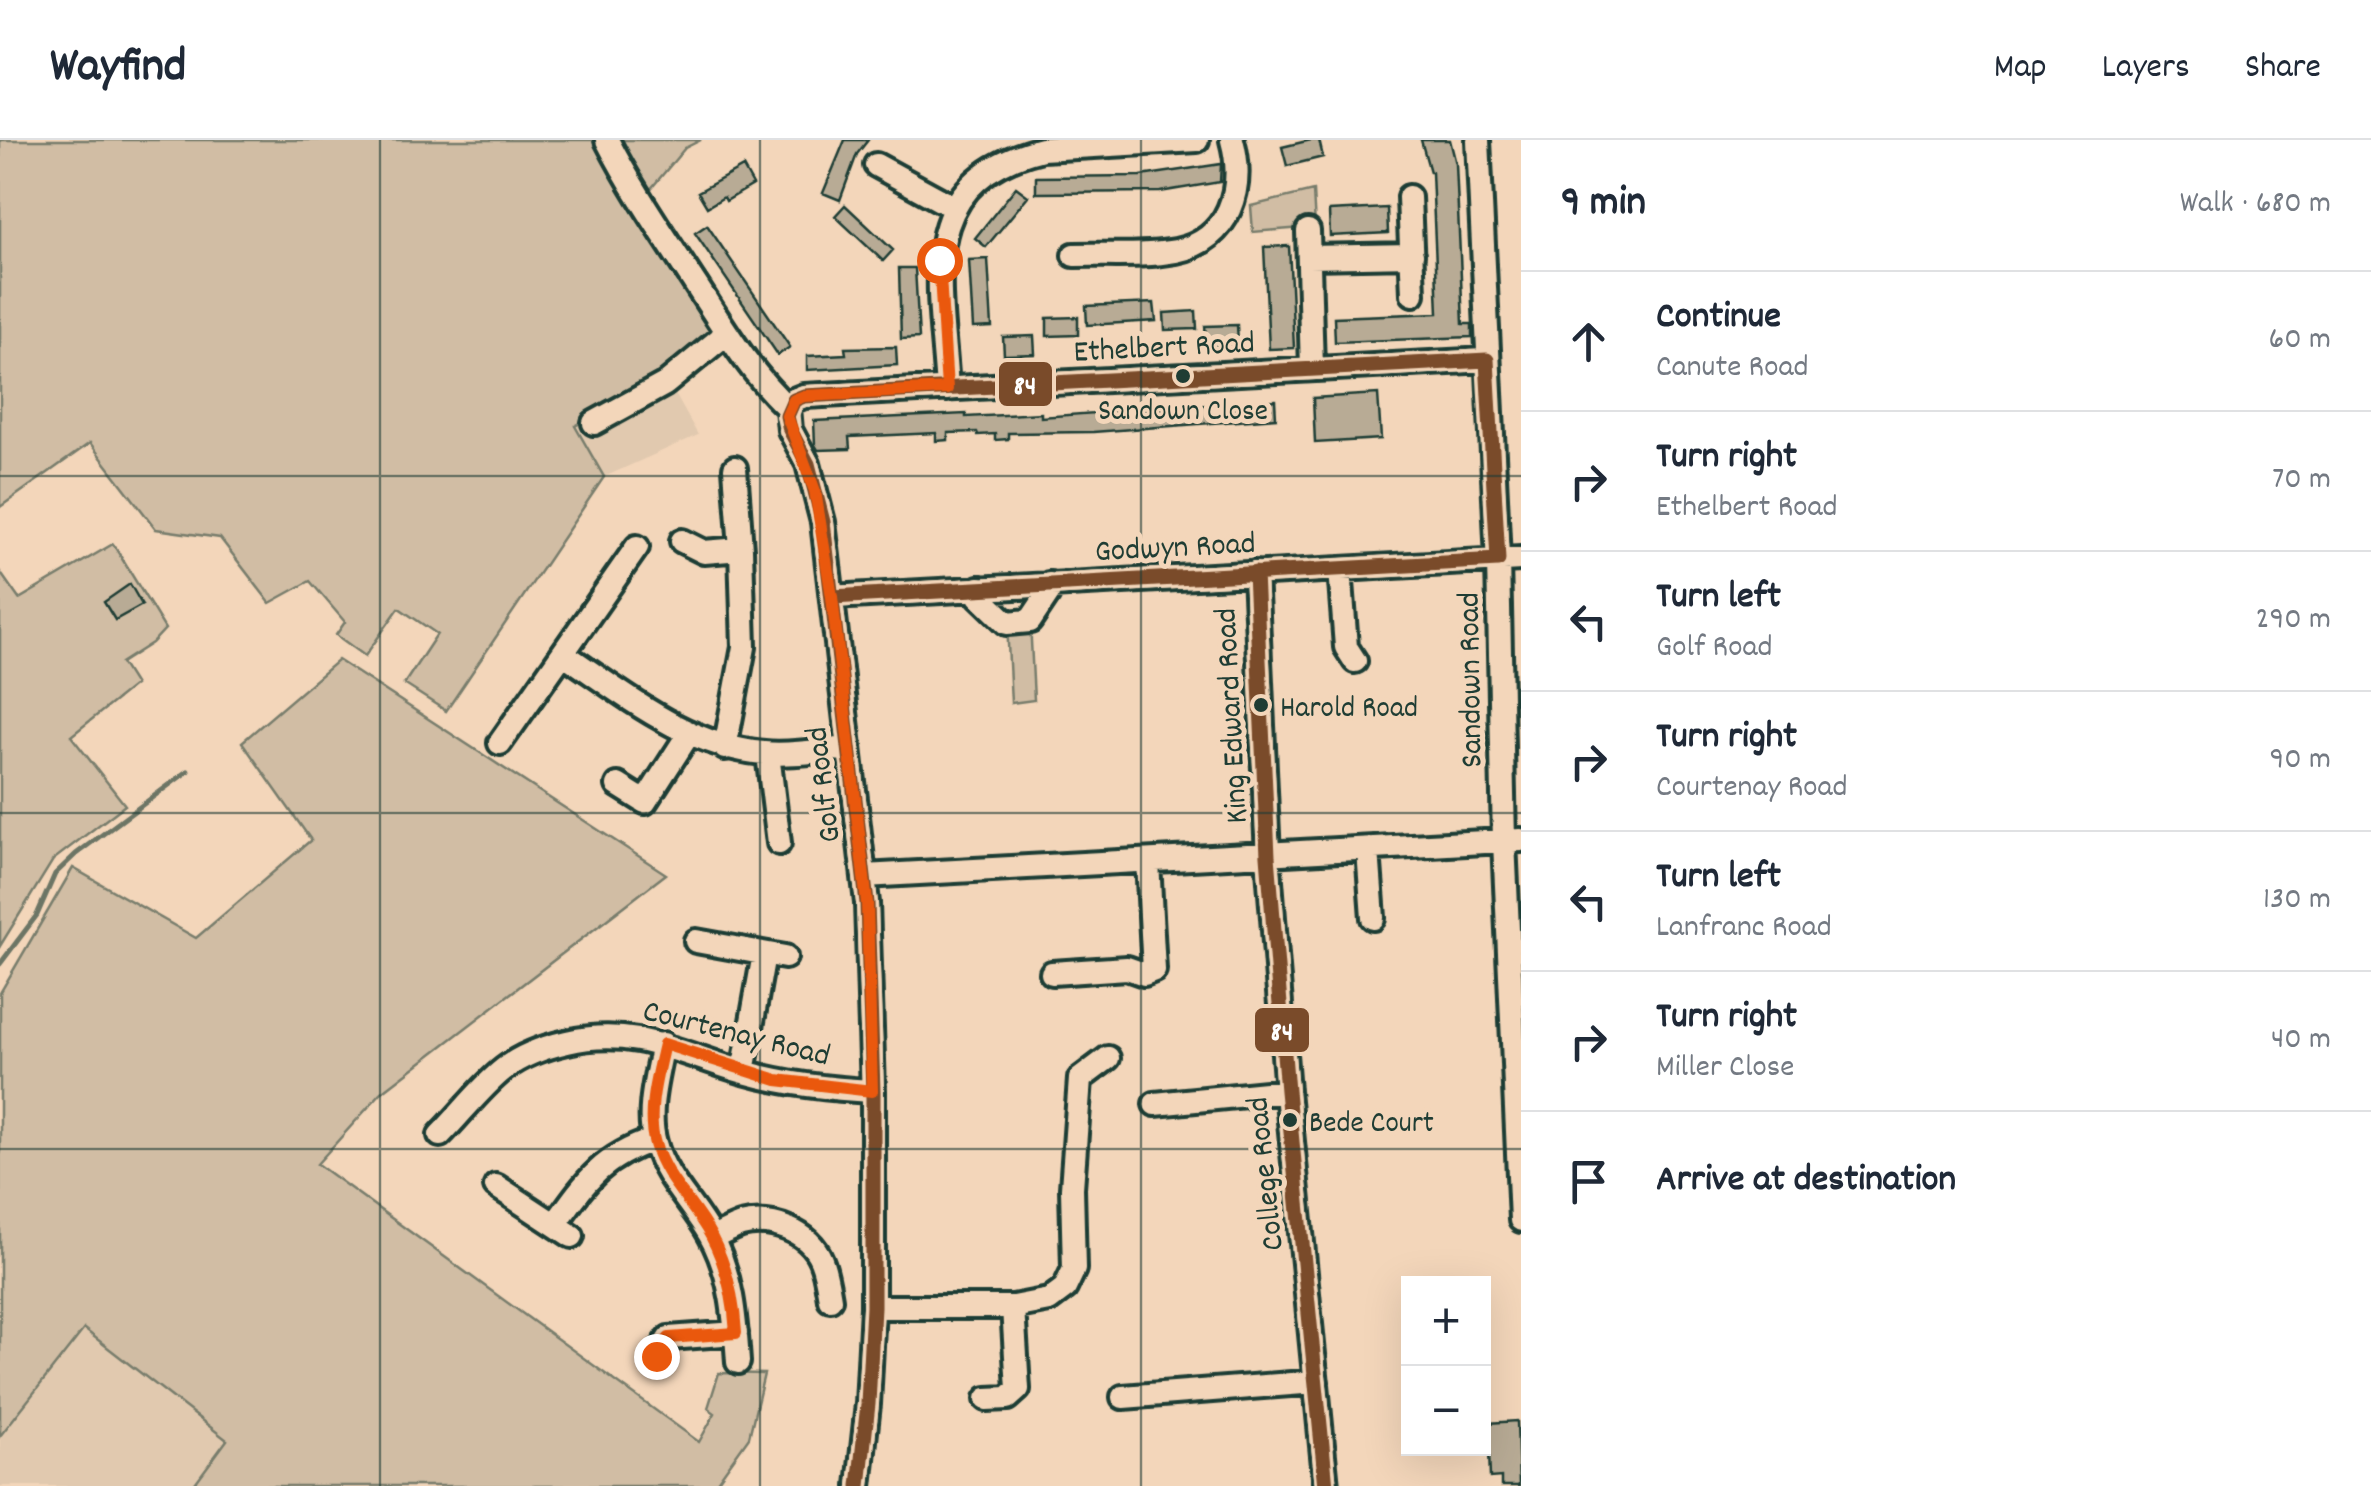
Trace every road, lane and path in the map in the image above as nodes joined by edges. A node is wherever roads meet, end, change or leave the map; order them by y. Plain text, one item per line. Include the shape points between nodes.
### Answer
1 (607, 140) edge
2 (1197, 140) edge
3 (1232, 140) edge
4 (1478, 140) edge
5 (1138, 142) edge
6 (876, 165) dead end
7 (1408, 198) dead end
8 (952, 207) junction
9 (1308, 230) dead end
10 (1411, 245) junction
11 (1074, 256) dead end
12 (1308, 256) junction
13 (1413, 294) dead end
14 (728, 333) junction
15 (1487, 360) junction
16 (1312, 368) junction
17 (947, 389) junction
18 (788, 408) junction
19 (594, 423) dead end
20 (734, 468) dead end
21 (682, 541) dead end
22 (637, 547) dead end
23 (742, 548) junction
24 (1509, 560) edge
25 (1340, 570) junction
26 (1255, 573) junction
27 (1049, 584) junction
28 (979, 588) junction
29 (832, 597) junction
30 (564, 654) junction
31 (1355, 661) dead end
32 (688, 735) junction
33 (500, 743) dead end
34 (725, 748) junction
35 (849, 748) junction
36 (768, 754) junction
37 (618, 785) dead end
38 (771, 829) dead end
39 (1513, 840) edge
40 (1368, 850) junction
41 (1268, 856) junction
42 (1148, 862) junction
43 (864, 876) junction
44 (1373, 918) dead end
45 (712, 938) dead end
46 (1052, 973) dead end
47 (664, 1044) junction
48 (1108, 1058) dead end
49 (743, 1072) junction
50 (872, 1091) junction
51 (1287, 1091) junction
52 (1155, 1104) dead end
53 (440, 1134) dead end
54 (654, 1140) junction
55 (496, 1186) dead end
56 (1521, 1220) edge
57 (712, 1238) junction
58 (821, 1285) dead end
59 (873, 1307) junction
60 (1013, 1307) junction
61 (650, 1323) dead end
62 (736, 1333) junction
63 (738, 1362) dead end
64 (1316, 1382) junction
65 (1123, 1397) dead end
66 (988, 1400) dead end
67 (859, 1486) edge
68 (1326, 1486) edge

1 - 14 street, Golf Road
2 - 5 street
3 - 11 street via 1236,198 1214,231 1184,248
4 - 15 street, Sandown Road
5 - 8 street via 1017,155 972,184
6 - 8 street
7 - 10 street
8 - 17 street via 939,260
9 - 12 street
10 - 12 street
10 - 13 street
12 - 16 street
14 - 18 street, Golf Road via 762,384
14 - 19 street via 665,384
15 - 16 street, Ethelbert Road
15 - 24 street, Sandown Road
16 - 17 street, Ethelbert Road
17 - 18 street, Ethelbert Road via 804,396
18 - 29 street, Golf Road via 823,522
20 - 23 street
21 - 23 street via 704,552
22 - 30 street via 612,560
23 - 34 street via 743,664
24 - 25 street, Godwyn Road
24 - 39 street, Sandown Road
25 - 26 street, Godwyn Road
25 - 31 street via 1346,647
26 - 27 street, Godwyn Road
26 - 41 street, King Edward Road
27 - 28 street, Godwyn Road
27 - 28 street via 1030,621 1007,623
28 - 29 street, Godwyn Road
29 - 35 street, Golf Road
30 - 32 street
30 - 33 street
32 - 34 street
32 - 37 street via 645,802
34 - 36 street
35 - 36 street
35 - 43 street, Golf Road
36 - 38 street
39 - 40 street
39 - 56 street, Sandown Road
40 - 41 street
40 - 44 street
41 - 42 street
41 - 51 street, College Road
42 - 43 street
42 - 46 street via 1163,972 1127,968 1082,981
43 - 50 street, Golf Road
45 - 49 street via 775,956
47 - 49 street, Courtenay Road
47 - 53 street, Courtenay Road via 626,1036 546,1047 505,1068
47 - 54 street via 652,1110
48 - 60 street via 1080,1080 1074,1269 1065,1288 1048,1300
49 - 50 street, Courtenay Road
50 - 59 street, Golf Road
51 - 52 street
51 - 64 street, College Road
54 - 55 street via 598,1168 564,1229
54 - 57 street via 664,1169
57 - 58 street via 743,1224 795,1231 822,1260
57 - 62 street via 733,1295
59 - 60 street
59 - 67 street, Golf Road
60 - 66 street via 1018,1390
61 - 62 street via 663,1347
62 - 63 street
64 - 65 street
64 - 68 street, College Road

